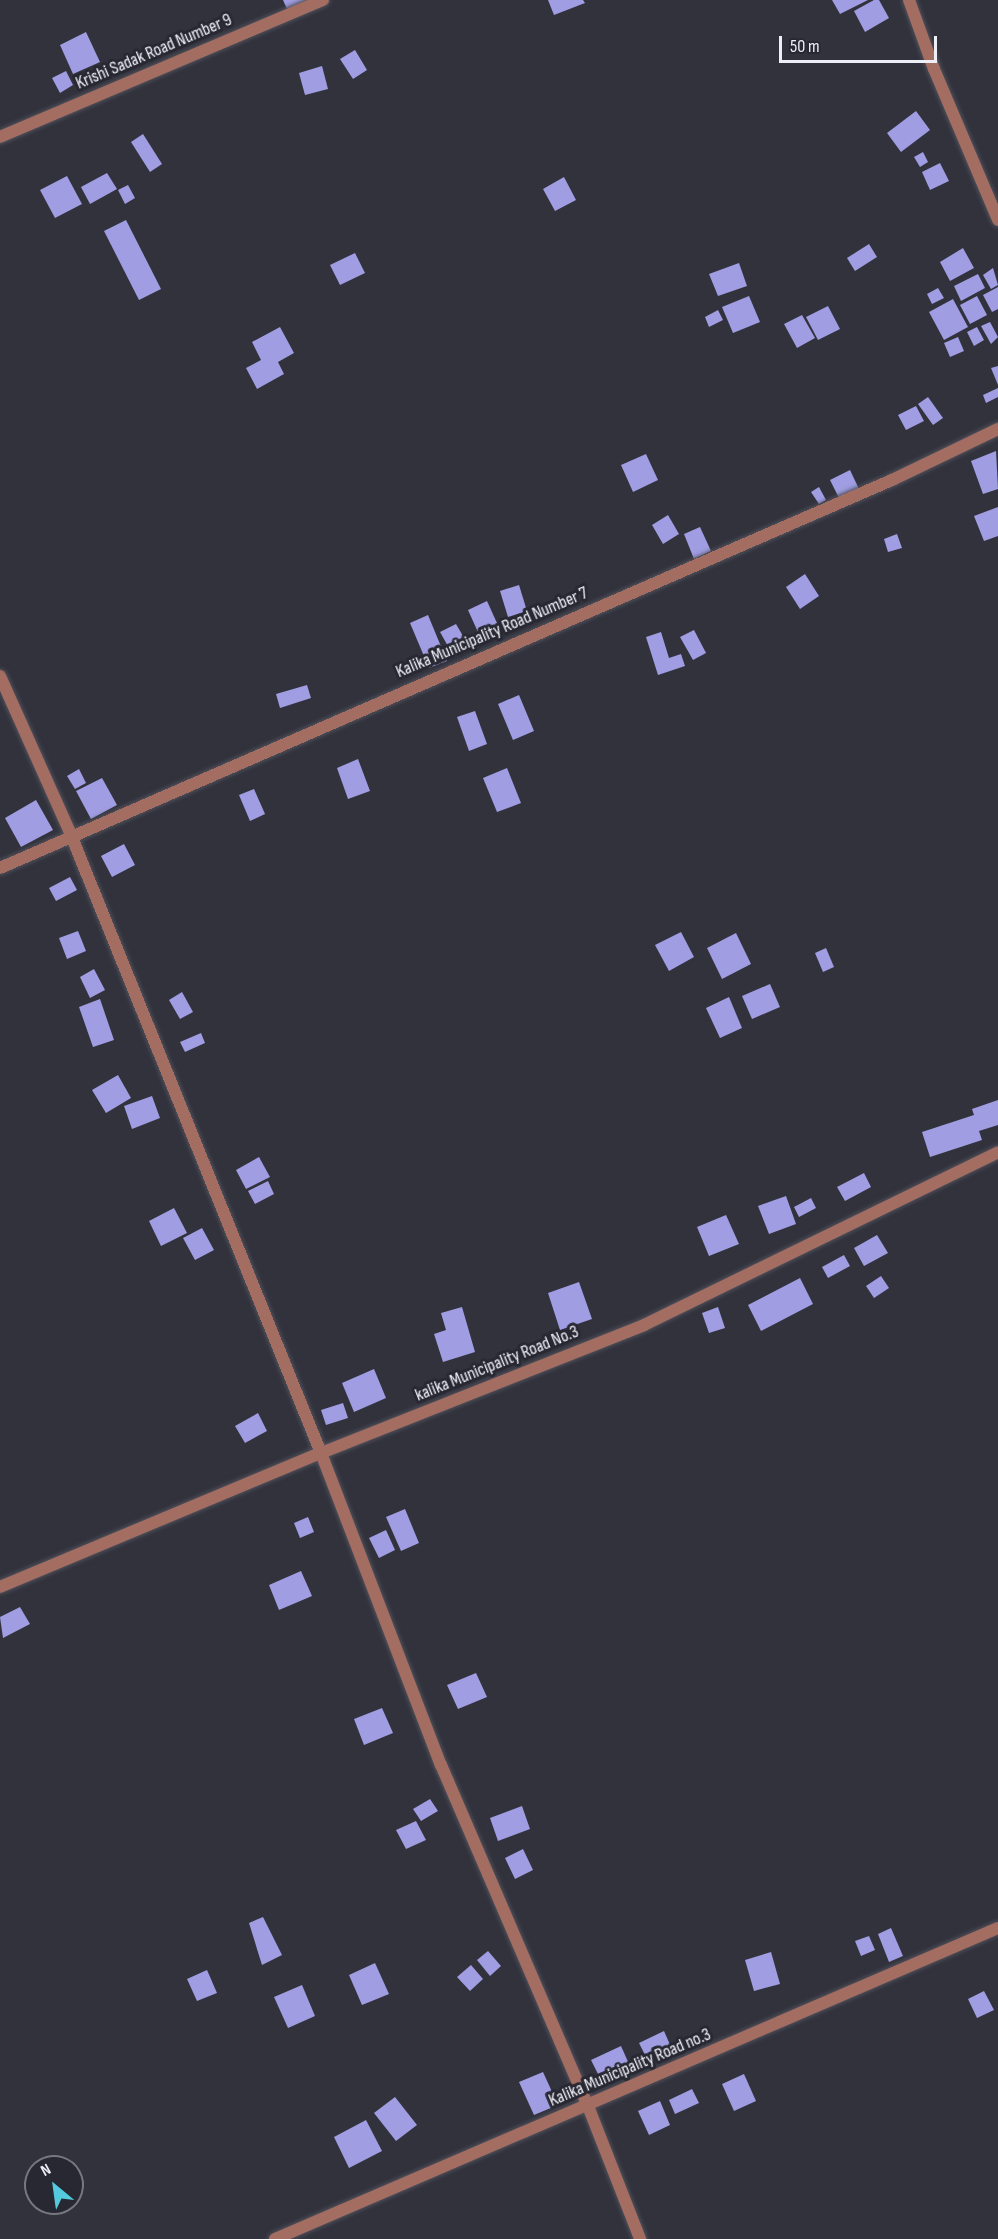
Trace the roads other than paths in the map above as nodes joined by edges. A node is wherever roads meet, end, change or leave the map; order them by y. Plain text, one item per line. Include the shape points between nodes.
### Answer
1 (322, 0) edge
2 (909, 0) edge
3 (0, 137) edge
4 (998, 220) edge
5 (998, 429) edge
6 (0, 676) edge
7 (71, 835) junction
8 (0, 868) edge
9 (998, 1152) edge
10 (321, 1453) junction
11 (0, 1587) edge
12 (998, 1928) edge
13 (588, 2106) junction
14 (275, 2239) edge
15 (640, 2239) edge

1 - 3 street, Krishi Sadak Road Number 9
2 - 4 street
5 - 7 street, Kalika Municipality Road Number 7 via 892,480
6 - 7 street
7 - 8 street, Kalika Municipality Road Number 7
7 - 10 street
9 - 10 street, kalika Municipality Road No.3 via 644,1325
10 - 11 street, kalika Municipality Road No.3
10 - 13 street via 441,1765
12 - 13 street, Kalika Municipality Road no.3
13 - 14 street, Kalika Municipality Road no.3
13 - 15 street

